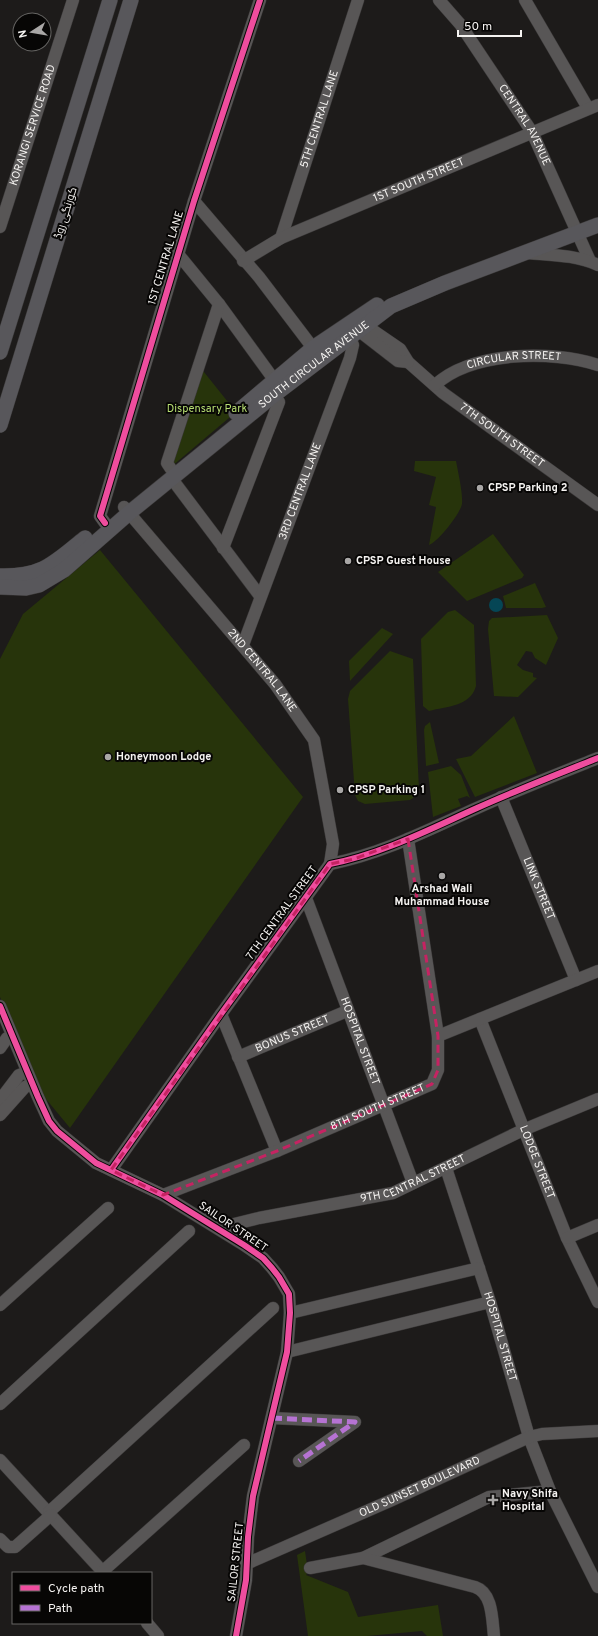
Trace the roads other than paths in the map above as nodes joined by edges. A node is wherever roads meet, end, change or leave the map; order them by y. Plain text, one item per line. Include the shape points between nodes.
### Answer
1 (73, 0) edge
2 (110, 0) edge
3 (131, 0) edge
4 (260, 0) edge
5 (358, 0) edge
6 (439, 0) edge
7 (525, 0) edge
8 (593, 106) edge
9 (532, 132) junction
10 (194, 201) junction
11 (598, 216) edge
12 (598, 225) edge
13 (0, 227) edge
14 (576, 230) junction
15 (281, 238) junction
16 (528, 253) junction
17 (178, 254) junction
18 (243, 260) junction
19 (594, 263) edge
20 (218, 304) junction
21 (357, 331) junction
22 (313, 348) junction
23 (0, 352) edge
24 (598, 364) edge
25 (435, 385) junction
26 (274, 388) junction
27 (0, 425) edge
28 (171, 474) junction
29 (598, 505) edge
30 (127, 510) junction
31 (105, 523) junction
32 (223, 548) junction
33 (0, 576) edge
34 (0, 587) edge
35 (260, 596) junction
36 (243, 645) junction
37 (598, 758) edge
38 (501, 797) junction
39 (408, 839) junction
40 (330, 864) junction
41 (306, 898) junction
42 (598, 971) edge
43 (576, 980) junction
44 (0, 1007) edge
45 (347, 1011) junction
46 (221, 1014) junction
47 (480, 1020) junction
48 (12, 1036) junction
49 (438, 1036) junction
50 (0, 1048) edge
51 (238, 1057) junction
52 (27, 1072) junction
53 (32, 1084) junction
54 (598, 1099) edge
55 (0, 1100) edge
56 (384, 1105) junction
57 (0, 1115) edge
58 (523, 1130) junction
59 (276, 1151) junction
60 (446, 1168) junction
61 (111, 1170) junction
62 (414, 1184) junction
63 (163, 1195) junction
64 (108, 1208) dead end
65 (598, 1225) edge
66 (218, 1228) junction
67 (190, 1231) dead end
68 (568, 1238) junction
69 (479, 1268) junction
70 (490, 1302) junction
71 (598, 1302) edge
72 (0, 1305) edge
73 (273, 1308) dead end
74 (290, 1313) junction
75 (287, 1352) junction
76 (0, 1404) edge
77 (272, 1418) junction
78 (598, 1431) edge
79 (529, 1437) junction
80 (244, 1445) dead end
81 (0, 1460) edge
82 (299, 1461) dead end
83 (550, 1490) junction
84 (50, 1514) junction
85 (0, 1539) edge
86 (362, 1558) junction
87 (246, 1564) junction
88 (310, 1568) dead end
89 (103, 1572) edge
90 (598, 1587) edge
91 (148, 1624) edge
92 (158, 1636) edge
93 (236, 1636) edge
94 (494, 1636) edge

1 - 13 street, KORANGI SERVICE ROAD
2 - 23 main road, کورنگی روڈ
3 - 27 main road, کورنگی روڈ
4 - 10 street, 1ST CENTRAL LANE
5 - 15 street, 5TH CENTRAL LANE
6 - 9 street, CENTRAL AVENUE via 460,24
7 - 8 street
8 - 9 street, 1ST SOUTH STREET
9 - 14 street, CENTRAL AVENUE
9 - 15 street, 1ST SOUTH STREET
10 - 17 street, 1ST CENTRAL LANE
10 - 18 street
11 - 14 main road, SOUTH CIRCULAR AVENUE
12 - 14 main road, SOUTH CIRCULAR AVENUE
14 - 16 main road, SOUTH CIRCULAR AVENUE
14 - 19 street, CENTRAL AVENUE
14 - 22 main road, SOUTH CIRCULAR AVENUE via 442,275 380,303
15 - 18 street, 1ST SOUTH STREET
16 - 19 street
16 - 21 main road, SOUTH CIRCULAR AVENUE via 445,282 391,306
17 - 20 street
17 - 31 street, 1ST CENTRAL LANE via 100,516
18 - 22 street
20 - 26 street
20 - 28 street via 167,463
21 - 25 street, 7TH SOUTH STREET via 400,350 408,362
21 - 26 main road, SOUTH CIRCULAR AVENUE
21 - 35 street, 3RD CENTRAL LANE via 350,358
22 - 26 main road, SOUTH CIRCULAR AVENUE
24 - 25 street, CIRCULAR STREET via 579,359 535,355 492,359 446,374
25 - 29 street, 7TH SOUTH STREET
26 - 28 main road, SOUTH CIRCULAR AVENUE
26 - 32 street via 279,402
28 - 30 main road, SOUTH CIRCULAR AVENUE
28 - 32 street
30 - 31 main road, SOUTH CIRCULAR AVENUE
30 - 34 main road, SOUTH CIRCULAR AVENUE via 64,570 48,580 31,587
30 - 36 street, 2ND CENTRAL LANE
31 - 33 main road, SOUTH CIRCULAR AVENUE via 45,569 26,575
32 - 35 street
35 - 36 street, 3RD CENTRAL LANE
36 - 40 street, 2ND CENTRAL LANE via 275,684 314,740 333,844
37 - 38 street, 7TH CENTRAL STREET
38 - 39 street, 7TH CENTRAL STREET
38 - 43 street, LINK STREET
39 - 40 street, 7TH CENTRAL STREET via 354,860
39 - 49 street
40 - 41 street, 7TH CENTRAL STREET
41 - 45 street, HOSPITAL STREET
41 - 46 street, 7TH CENTRAL STREET
42 - 43 street
43 - 47 street
44 - 48 street, SAILOR STREET
45 - 51 street, BONUS STREET
45 - 56 street, HOSPITAL STREET
46 - 51 street
46 - 61 street, 7TH CENTRAL STREET
47 - 49 street
47 - 58 street, LODGE STREET
48 - 50 street via 7,1038
48 - 52 street, SAILOR STREET
49 - 56 street, 8TH SOUTH STREET via 438,1070 432,1084
51 - 59 street
52 - 53 street, SAILOR STREET
52 - 55 street via 19,1075
53 - 57 street via 25,1087
53 - 61 street, SAILOR STREET via 57,1131 84,1154
54 - 58 street, 9TH CENTRAL STREET
56 - 59 street, 8TH SOUTH STREET
56 - 62 street, HOSPITAL STREET
58 - 60 street, 9TH CENTRAL STREET
58 - 68 street, LODGE STREET
59 - 63 street, 8TH SOUTH STREET
60 - 62 street, 9TH CENTRAL STREET
60 - 69 street, HOSPITAL STREET
61 - 63 street, SAILOR STREET
62 - 66 street, 9TH CENTRAL STREET via 393,1193
63 - 66 street, SAILOR STREET
64 - 72 street
65 - 68 street
66 - 74 street, SAILOR STREET via 263,1258 280,1277 289,1294
67 - 76 street
68 - 71 street, LODGE STREET
69 - 70 street, HOSPITAL STREET
69 - 74 street
70 - 75 street
70 - 79 street, HOSPITAL STREET
73 - 84 street
74 - 75 street, SAILOR STREET
75 - 77 street, SAILOR STREET
77 - 82 street via 355,1422
77 - 87 street, SAILOR STREET via 253,1496
78 - 79 street, OLD SUNSET BOULEVARD
79 - 83 street, HOSPITAL STREET
79 - 87 street, OLD SUNSET BOULEVARD
80 - 89 street
81 - 84 street
83 - 86 street via 489,1497
83 - 90 street, HOSPITAL STREET
84 - 85 street via 15,1547 8,1548
84 - 89 street
86 - 88 street
86 - 94 street via 480,1588 488,1599
87 - 93 street, SAILOR STREET via 246,1580
91 - 92 street

